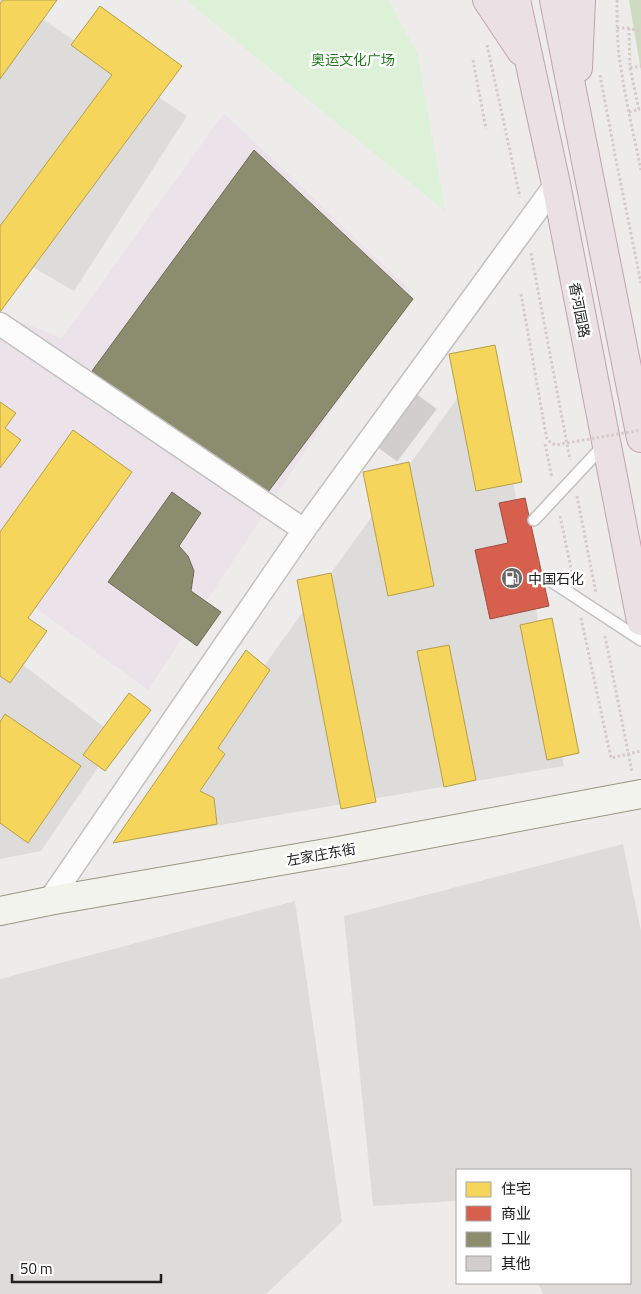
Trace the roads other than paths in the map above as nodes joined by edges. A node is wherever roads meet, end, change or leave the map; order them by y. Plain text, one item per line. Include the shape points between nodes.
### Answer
1 (487, 0) edge
2 (516, 0) edge
3 (554, 0) edge
4 (581, 0) edge
5 (529, 62) junction
6 (576, 112) junction
7 (556, 184) junction
8 (0, 324) edge
9 (641, 438) edge
10 (606, 443) junction
11 (534, 520) dead end
12 (304, 530) junction
13 (548, 578) dead end
14 (641, 621) edge
15 (641, 640) edge
16 (639, 795) edge
17 (49, 901) junction
18 (0, 911) edge

1 - 5 highway
2 - 5 highway, 香河园路
3 - 6 highway
4 - 6 highway
5 - 7 highway, 香河园路
6 - 9 highway
7 - 10 highway, 香河园路
7 - 12 street
8 - 12 street
10 - 11 lane
10 - 14 highway, 香河园路
12 - 17 street
13 - 15 lane
16 - 17 street, 左家庄东街
17 - 18 street, 左家庄东街

